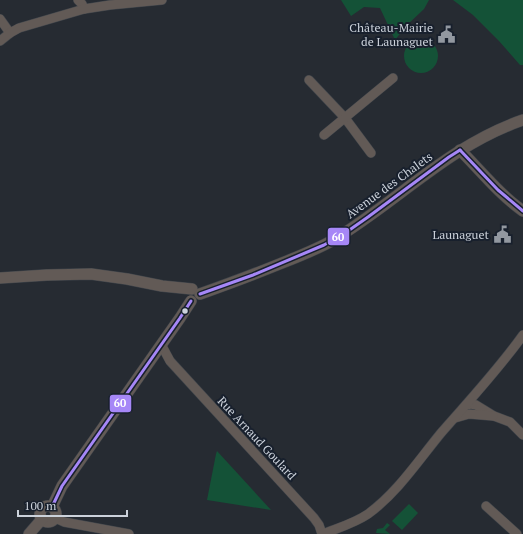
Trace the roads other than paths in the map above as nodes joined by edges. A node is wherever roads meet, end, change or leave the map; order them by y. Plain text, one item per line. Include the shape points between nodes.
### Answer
1 (78, 0) edge
2 (162, 0) edge
3 (84, 9) junction
4 (0, 20) edge
5 (10, 33) junction
6 (0, 40) edge
7 (393, 78) dead end
8 (309, 80) dead end
9 (345, 118) junction
10 (523, 120) edge
11 (324, 135) dead end
12 (460, 150) junction
13 (371, 153) dead end
14 (523, 211) edge
15 (0, 278) edge
16 (193, 296) junction
17 (523, 335) edge
18 (160, 346) junction
19 (154, 355) junction
20 (170, 362) junction
21 (466, 405) junction
22 (494, 416) junction
23 (455, 418) junction
24 (523, 435) edge
25 (486, 506) dead end
26 (52, 507) junction
27 (42, 519) junction
28 (60, 520) junction
29 (105, 532) edge
30 (29, 534) edge
31 (129, 534) edge
32 (323, 534) edge
33 (517, 534) edge

1 - 3 street
2 - 3 street
3 - 5 street
4 - 5 street
5 - 6 street
7 - 9 street
8 - 9 street
9 - 11 street
9 - 13 street
10 - 12 street, Avenue des Chalets via 490,133
12 - 14 street
12 - 16 street, Avenue des Chalets via 368,217 324,245 258,273
15 - 16 street via 91,274 162,286 182,295
16 - 18 street
17 - 21 street
18 - 19 street
18 - 20 street, Rue Arnaud Goulard
19 - 20 street, Rue Arnaud Goulard
19 - 26 street via 62,486
20 - 32 street, Rue Arnaud Goulard via 314,518
21 - 22 street via 476,405
21 - 23 street
22 - 23 street via 469,414
22 - 24 street via 510,422
23 - 32 street via 380,505 366,515
25 - 33 street
26 - 27 street via 46,506 41,510
26 - 28 street
27 - 28 street via 48,522
27 - 30 street
28 - 29 street
29 - 31 street

